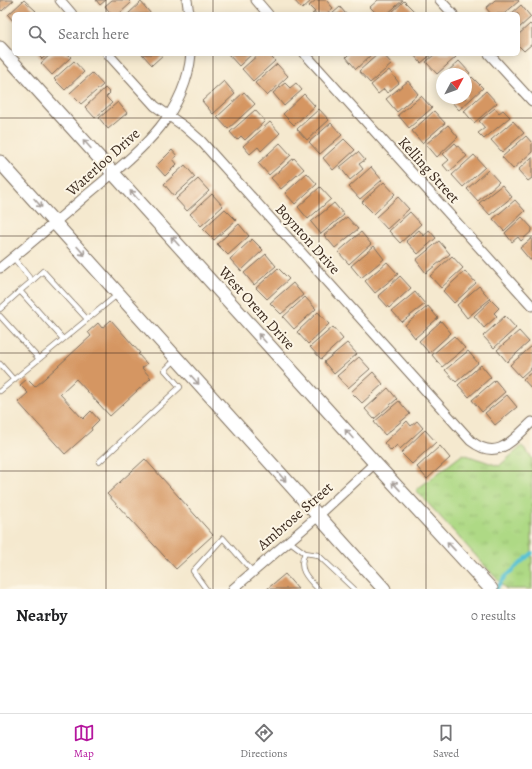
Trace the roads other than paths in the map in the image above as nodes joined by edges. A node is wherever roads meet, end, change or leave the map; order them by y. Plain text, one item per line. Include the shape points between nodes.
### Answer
1 (60, 0) edge
2 (187, 0) edge
3 (256, 0) edge
4 (440, 0) edge
5 (70, 12) edge
6 (189, 12) edge
7 (266, 12) edge
8 (451, 12) edge
9 (0, 48) edge
10 (110, 56) edge
11 (191, 56) edge
12 (307, 56) edge
13 (491, 56) edge
14 (532, 101) edge
15 (169, 116) junction
16 (0, 162) edge
17 (113, 173) junction
18 (56, 222) junction
19 (13, 257) junction
20 (0, 268) edge
21 (32, 281) junction
22 (20, 291) junction
23 (118, 294) junction
24 (532, 306) edge
25 (0, 309) edge
26 (0, 316) edge
27 (87, 319) junction
28 (63, 339) junction
29 (176, 359) junction
30 (39, 360) junction
31 (0, 364) edge
32 (14, 380) junction
33 (0, 391) edge
34 (532, 422) edge
35 (99, 462) dead end
36 (375, 463) junction
37 (318, 516) junction
38 (289, 541) junction
39 (304, 553) junction
40 (253, 572) junction
41 (380, 586) edge
42 (206, 589) edge
43 (233, 589) edge
44 (318, 589) edge
45 (354, 589) edge
46 (491, 589) edge

1 - 5 street
2 - 6 street
3 - 7 street
4 - 8 street
17 -> 9 main road, West Orem Drive
10 - 15 street, Boynton Drive via 155,106
11 - 15 street, Waterloo Drive via 186,82
12 - 24 street, Kelling Street
13 - 14 street
15 - 17 street, Waterloo Drive via 139,152
15 - 34 street, Boynton Drive via 201,141 481,449 503,448
16 -> 18 main road
17 - 18 street, Waterloo Drive
36 -> 17 main road, West Orem Drive
18 - 19 street, Waterloo Drive
18 -> 23 main road
19 - 20 street, Waterloo Drive
19 - 21 lane
21 - 22 lane
21 - 27 lane via 44,270
22 - 25 lane
22 - 28 lane
23 - 27 lane
23 - 29 main road
26 - 30 lane
27 - 28 lane
28 - 30 lane
29 - 35 lane via 165,370 180,387
29 -> 37 main road
30 - 32 lane
31 - 32 lane
32 - 33 lane
36 - 37 street, Ambrose Street
46 -> 36 main road, West Orem Drive
37 - 38 street, Ambrose Street
37 - 41 main road
38 - 39 lane
38 - 40 street, Ambrose Street
39 - 44 lane via 300,564
39 - 45 lane via 318,555
40 - 42 lane via 223,538 193,571
40 - 43 street, Ambrose Street

